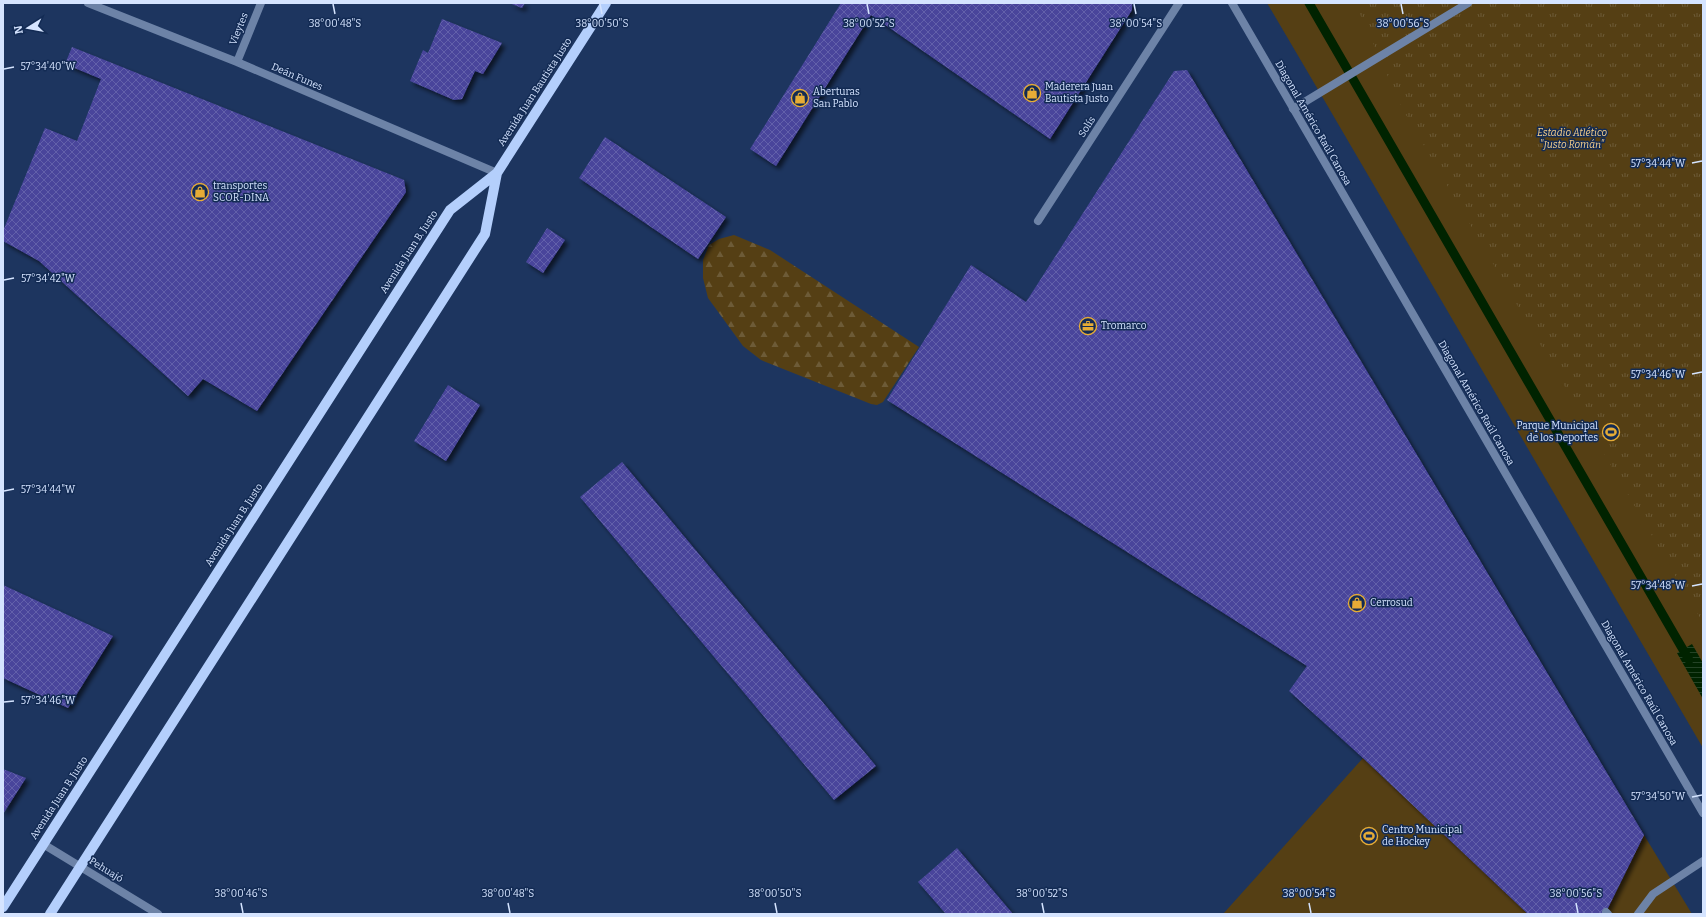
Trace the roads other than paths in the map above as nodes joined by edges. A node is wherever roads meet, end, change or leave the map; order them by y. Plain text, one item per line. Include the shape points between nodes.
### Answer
1 (88, 3) edge
2 (261, 3) edge
3 (606, 3) edge
4 (1179, 3) edge
5 (1232, 3) edge
6 (1468, 3) edge
7 (1459, 6) edge
8 (237, 62) junction
9 (1293, 109) junction
10 (497, 173) junction
11 (1038, 222) dead end
12 (1703, 813) edge
13 (43, 844) junction
14 (1703, 861) edge
15 (81, 866) junction
16 (3, 907) edge
17 (50, 914) edge
18 (158, 914) edge
19 (1638, 914) edge

1 - 8 street, Deán Funes
2 - 8 street, Vieytes
3 - 10 main road, Avenida Juan Bautista Justo
4 - 11 street, Solís
5 - 9 street, Diagonal Américo Raúl Canosa
6 - 7 street
7 - 9 street
8 - 10 street, Deán Funes
9 - 12 street, Diagonal Américo Raúl Canosa
10 - 13 main road, Avenida Juan B. Justo via 450,210
10 - 15 main road via 485,234
13 - 15 street, Pehuajó
13 - 16 main road, Avenida Juan B. Justo
14 - 19 street via 1653,894
15 - 17 main road
15 - 18 street, Pehuajó

